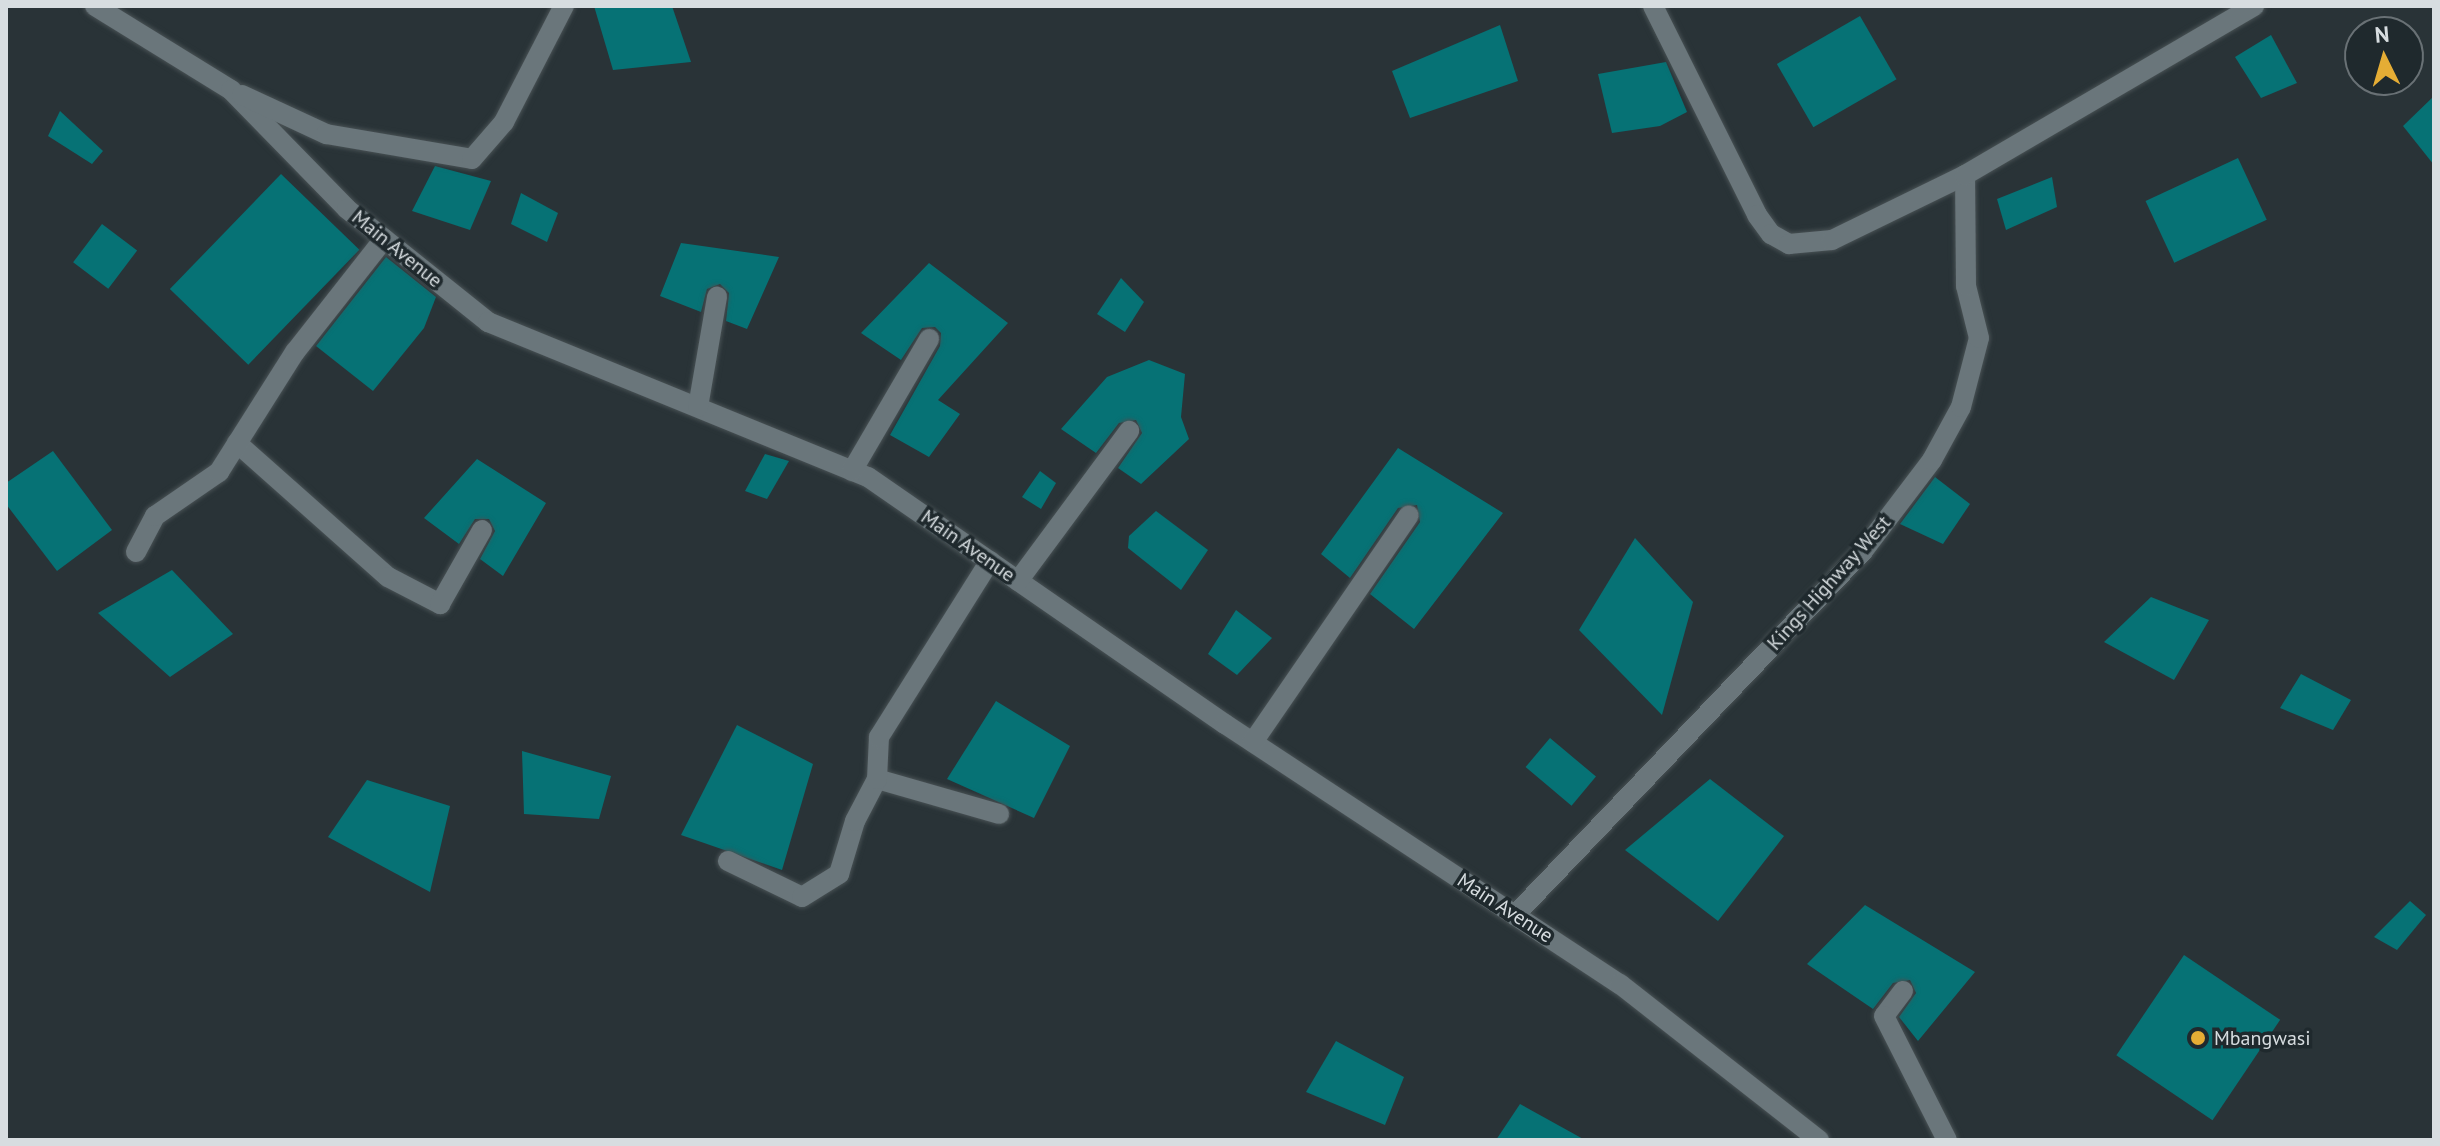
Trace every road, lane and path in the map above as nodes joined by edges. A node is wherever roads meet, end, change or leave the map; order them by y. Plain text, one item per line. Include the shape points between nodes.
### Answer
1 (95, 6) edge
2 (564, 6) edge
3 (1653, 6) edge
4 (2254, 6) edge
5 (231, 90) junction
6 (1965, 175) junction
7 (384, 239) junction
8 (717, 297) dead end
9 (929, 339) dead end
10 (698, 407) junction
11 (1129, 431) dead end
12 (237, 443) junction
13 (852, 471) junction
14 (1409, 515) dead end
15 (482, 530) dead end
16 (136, 552) dead end
17 (990, 561) junction
18 (1018, 581) junction
19 (1253, 742) junction
20 (877, 779) junction
21 (999, 814) dead end
22 (728, 861) dead end
23 (1515, 915) junction
24 (1903, 991) dead end
25 (1819, 1140) edge
26 (1947, 1140) edge

1 - 5 street, Main Avenue
2 - 5 street via 504,122 472,159 326,134
3 - 6 street via 1757,215 1771,234 1789,244 1832,240
4 - 6 street
5 - 7 street, Main Avenue via 347,209
6 - 23 street, Kings Highway West via 1966,286 1979,338 1961,407 1932,460 1863,551
7 - 10 street, Main Avenue via 488,322
7 - 12 street via 295,352
8 - 10 street
9 - 13 street
10 - 13 street, Main Avenue
11 - 18 street
12 - 15 street via 388,577 440,604
12 - 16 street via 219,472 155,516
13 - 17 street, Main Avenue
14 - 19 street
17 - 18 street, Main Avenue
17 - 20 street via 879,737
18 - 19 street, Main Avenue
19 - 23 street, Main Avenue
20 - 21 street
20 - 22 street via 855,821 839,874 802,897
23 - 25 street, Main Avenue via 1620,984
24 - 26 street via 1884,1016

